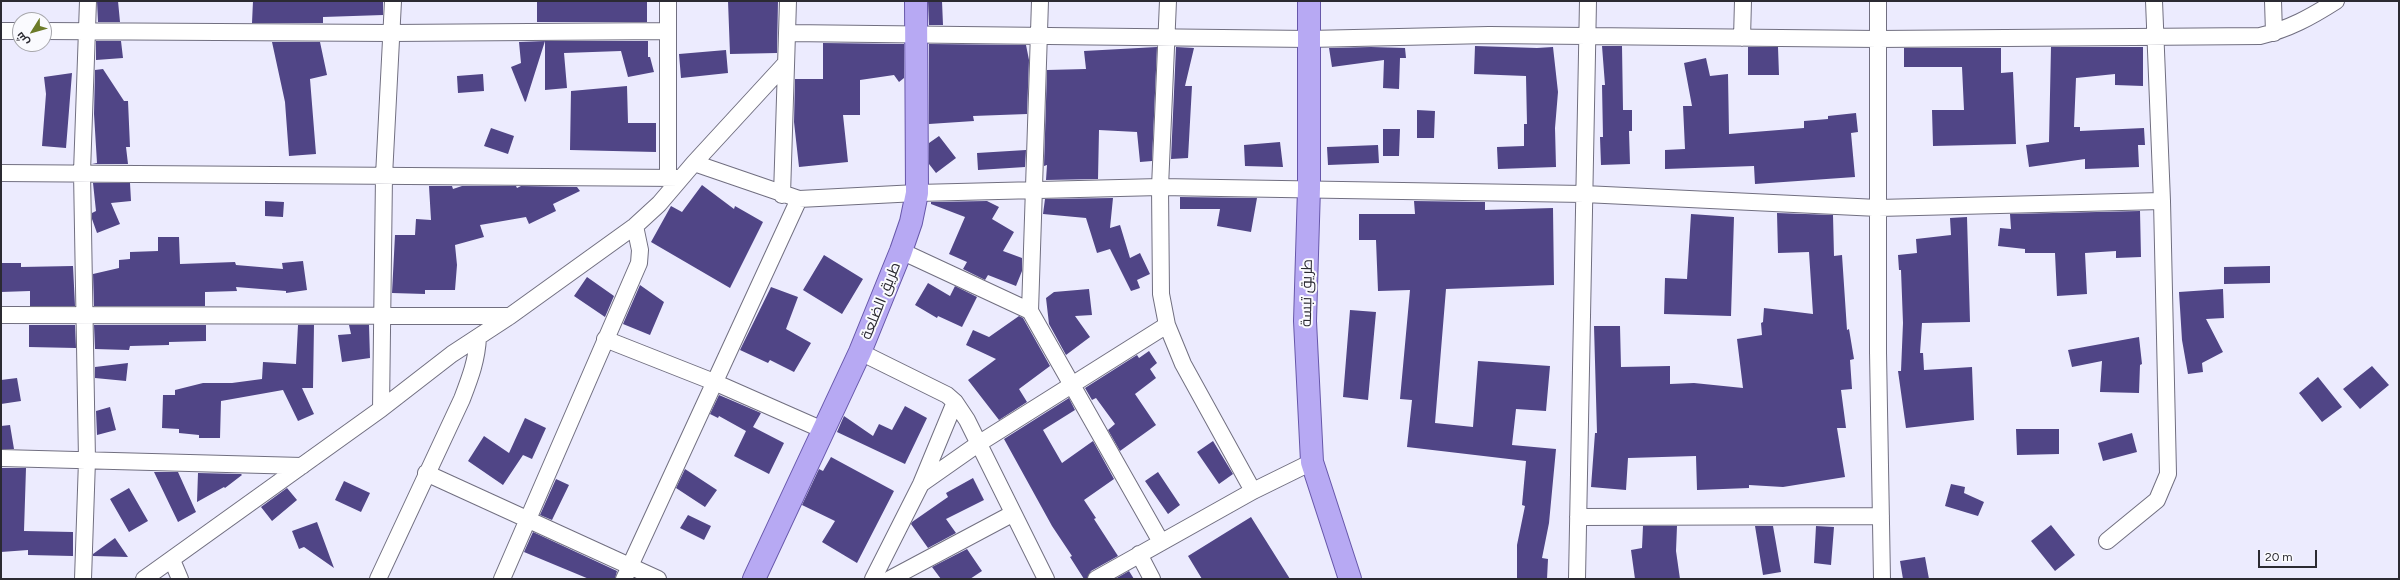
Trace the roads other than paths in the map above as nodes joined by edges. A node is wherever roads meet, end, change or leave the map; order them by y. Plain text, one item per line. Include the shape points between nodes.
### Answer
1 (88, 1) edge
2 (392, 1) edge
3 (668, 1) edge
4 (788, 1) edge
5 (916, 1) edge
6 (1040, 1) edge
7 (1168, 1) edge
8 (1309, 1) edge
9 (1588, 1) edge
10 (1743, 1) edge
11 (1878, 1) edge
12 (2154, 1) edge
13 (2274, 1) edge
14 (2336, 1) edge
15 (1, 31) edge
16 (12, 31) edge
17 (52, 31) edge
18 (87, 31) junction
19 (668, 31) junction
20 (391, 33) junction
21 (788, 33) junction
22 (2274, 33) junction
23 (916, 35) junction
24 (1039, 36) junction
25 (1588, 36) junction
26 (2156, 36) junction
27 (1167, 38) junction
28 (1742, 38) junction
29 (1309, 39) junction
30 (1878, 39) junction
31 (786, 63) junction
32 (694, 163) junction
33 (82, 172) junction
34 (1, 173) edge
35 (384, 176) junction
36 (674, 177) junction
37 (1160, 187) junction
38 (1309, 188) junction
39 (1035, 191) junction
40 (917, 192) junction
41 (1584, 194) junction
42 (782, 195) junction
43 (799, 200) junction
44 (2162, 201) junction
45 (1878, 208) junction
46 (635, 226) junction
47 (901, 251) junction
48 (1030, 311) junction
49 (84, 314) junction
50 (1, 315) edge
51 (381, 315) junction
52 (510, 316) junction
53 (1167, 325) junction
54 (478, 337) junction
55 (605, 339) junction
56 (860, 352) junction
57 (714, 382) junction
58 (1072, 385) junction
59 (955, 402) junction
60 (381, 409) junction
61 (823, 430) junction
62 (978, 444) junction
63 (1, 458) edge
64 (87, 460) junction
65 (1312, 462) junction
66 (302, 466) junction
67 (426, 473) junction
68 (921, 484) junction
69 (1253, 491) junction
70 (1012, 514) junction
71 (1881, 516) junction
72 (1578, 517) junction
73 (528, 519) junction
74 (1161, 542) junction
75 (2107, 542) dead end
76 (1139, 554) junction
77 (172, 560) junction
78 (627, 573) edge
79 (84, 579) edge
80 (144, 579) edge
81 (180, 579) edge
82 (378, 579) edge
83 (502, 579) edge
84 (658, 579) edge
85 (754, 579) edge
86 (873, 579) edge
87 (890, 579) edge
88 (1046, 579) edge
89 (1096, 579) edge
90 (1152, 579) edge
91 (1350, 579) edge
92 (1578, 579) edge
93 (1882, 579) edge

1 - 18 street
2 - 20 street
3 - 19 street
4 - 21 street
5 - 23 main road, طريق الضلعة
6 - 24 street
7 - 27 street
8 - 29 main road, طريق تبسة
9 - 25 street
10 - 28 street
11 - 30 street
12 - 26 street
13 - 22 street
14 - 22 street via 2305,21
15 - 16 street
17 - 18 street
18 - 20 street
18 - 33 street
19 - 20 street
19 - 36 street
20 - 35 street
21 - 23 street
21 - 31 street
22 - 26 street via 2260,36
23 - 24 street
23 - 40 main road, طريق الضلعة
24 - 27 street
24 - 39 street
25 - 28 street
25 - 29 street
25 - 41 street
26 - 30 street
26 - 44 street
27 - 29 street
27 - 37 street
28 - 30 street
29 - 38 main road, طريق تبسة
30 - 45 street
31 - 32 street
31 - 42 street
32 - 36 street
32 - 42 street
33 - 34 street
33 - 35 street
33 - 49 street
35 - 36 street
35 - 51 street
36 - 46 street via 659,204
37 - 38 street
37 - 39 street
37 - 53 street via 1160,294
38 - 41 street
38 - 65 main road, طريق تبسة via 1305,321
39 - 40 street
39 - 48 street
40 - 43 street
40 - 47 main road, طريق الضلعة via 911,222
41 - 45 street
41 - 72 street
42 - 43 street
43 - 57 street
44 - 45 street
44 - 75 street via 2168,474 2158,500
45 - 71 street
46 - 52 street
46 - 55 street via 640,250 639,263
47 - 48 street
47 - 56 main road, طريق الضلعة
48 - 58 street
49 - 50 street
49 - 51 street
49 - 64 street
51 - 52 street
51 - 60 street
52 - 54 street
53 - 58 street
53 - 69 street via 1183,364
54 - 60 street
54 - 67 street via 473,371
55 - 57 street
55 - 73 street
56 - 59 street via 947,395
56 - 61 main road, طريق الضلعة
57 - 61 street
57 - 78 street
58 - 62 street
58 - 74 street
59 - 62 street
59 - 68 street
60 - 66 street
61 - 85 main road, طريق الضلعة
62 - 68 street
62 - 70 street
63 - 64 street
64 - 66 street
64 - 79 street
65 - 69 street
65 - 91 main road, طريق تبسة
66 - 77 street
67 - 73 street
67 - 82 street
68 - 86 street
69 - 74 street
70 - 87 street
70 - 88 street
71 - 72 street
71 - 93 street
72 - 92 street
73 - 78 street
73 - 83 street
74 - 76 street
76 - 89 street
76 - 90 street
77 - 80 street
77 - 81 street
78 - 84 street

